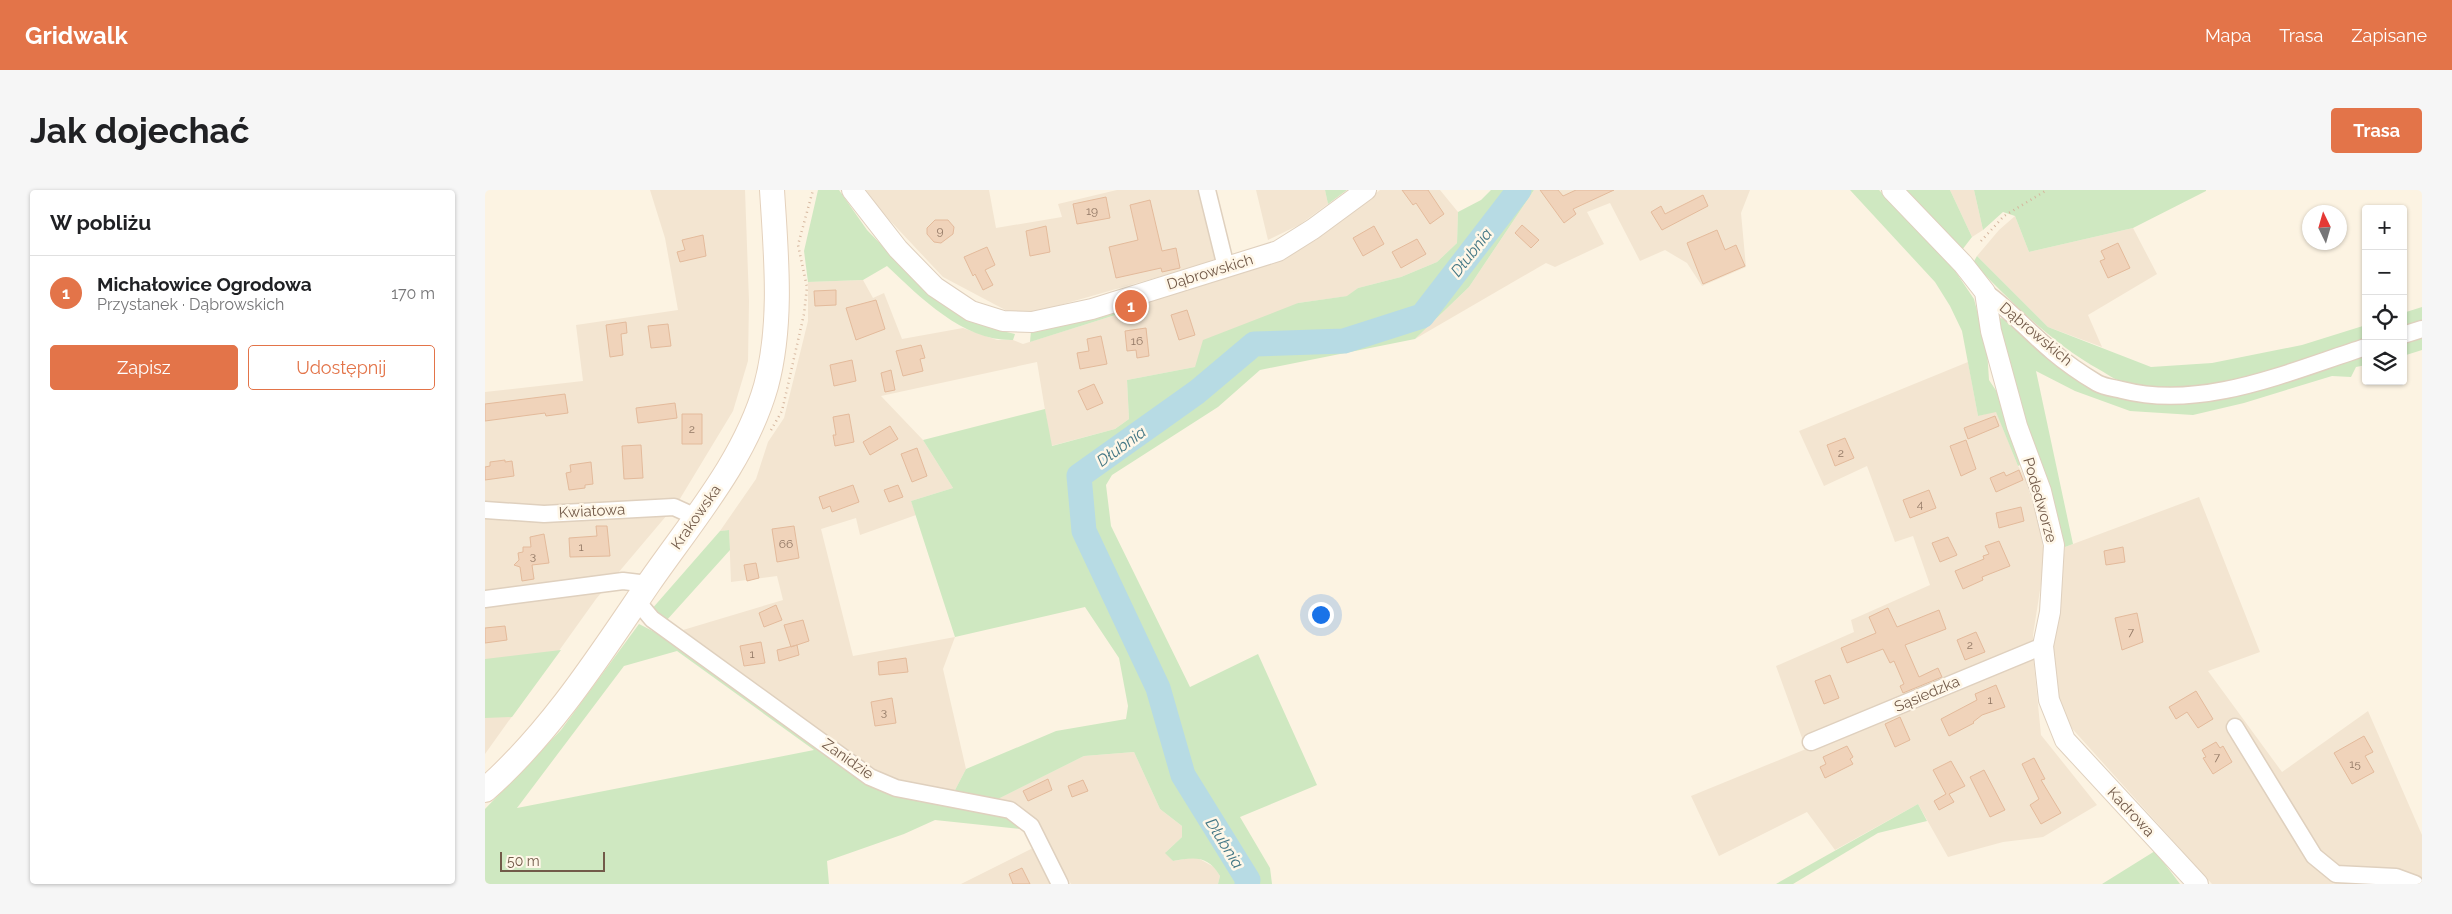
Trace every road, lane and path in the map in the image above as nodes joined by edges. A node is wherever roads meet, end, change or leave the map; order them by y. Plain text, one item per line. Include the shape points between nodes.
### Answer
1 (772, 190) edge
2 (852, 190) edge
3 (1207, 190) edge
4 (1366, 190) edge
5 (1892, 190) edge
6 (2047, 190) edge
7 (1981, 240) dead end
8 (1226, 267) junction
9 (1985, 292) junction
10 (2422, 329) edge
11 (2407, 334) edge
12 (2362, 348) edge
13 (485, 510) edge
14 (696, 517) junction
15 (643, 593) junction
16 (485, 599) edge
17 (2043, 646) junction
18 (2235, 727) dead end
19 (2065, 740) joint
20 (1811, 742) dead end
21 (485, 790) edge
22 (1060, 884) edge
23 (2198, 884) edge
24 (2415, 884) edge

1 - 14 main road, Krakowska via 776,307 766,384 745,438
2 - 8 street, Dąbrowskich via 898,249 935,287 971,311 1003,321 1032,322 1092,309
3 - 8 street
4 - 8 street, Dąbrowskich via 1278,251
5 - 9 street, Dąbrowskich via 1963,264
6 - 7 path via 2004,216
9 - 12 street, Dąbrowskich via 2011,311 2054,353 2099,384 2137,394 2174,396 2213,392
9 - 17 street, Podedworze via 1991,331 2017,426 2041,491 2054,544 2050,612
10 - 11 street
13 - 14 street, Kwiatowa via 544,514 674,508
14 - 15 main road, Krakowska
15 - 16 street via 623,581
15 - 21 main road, Krakowska via 556,714 504,774
15 - 22 street, Zanidzie via 652,619 870,777 896,788 1010,810 1031,826
17 - 19 street, Podedworze via 2049,700
17 - 20 street, Sąsiedzka
18 - 24 street via 2314,856 2336,874 2396,877
19 - 23 street, Kadrowa

